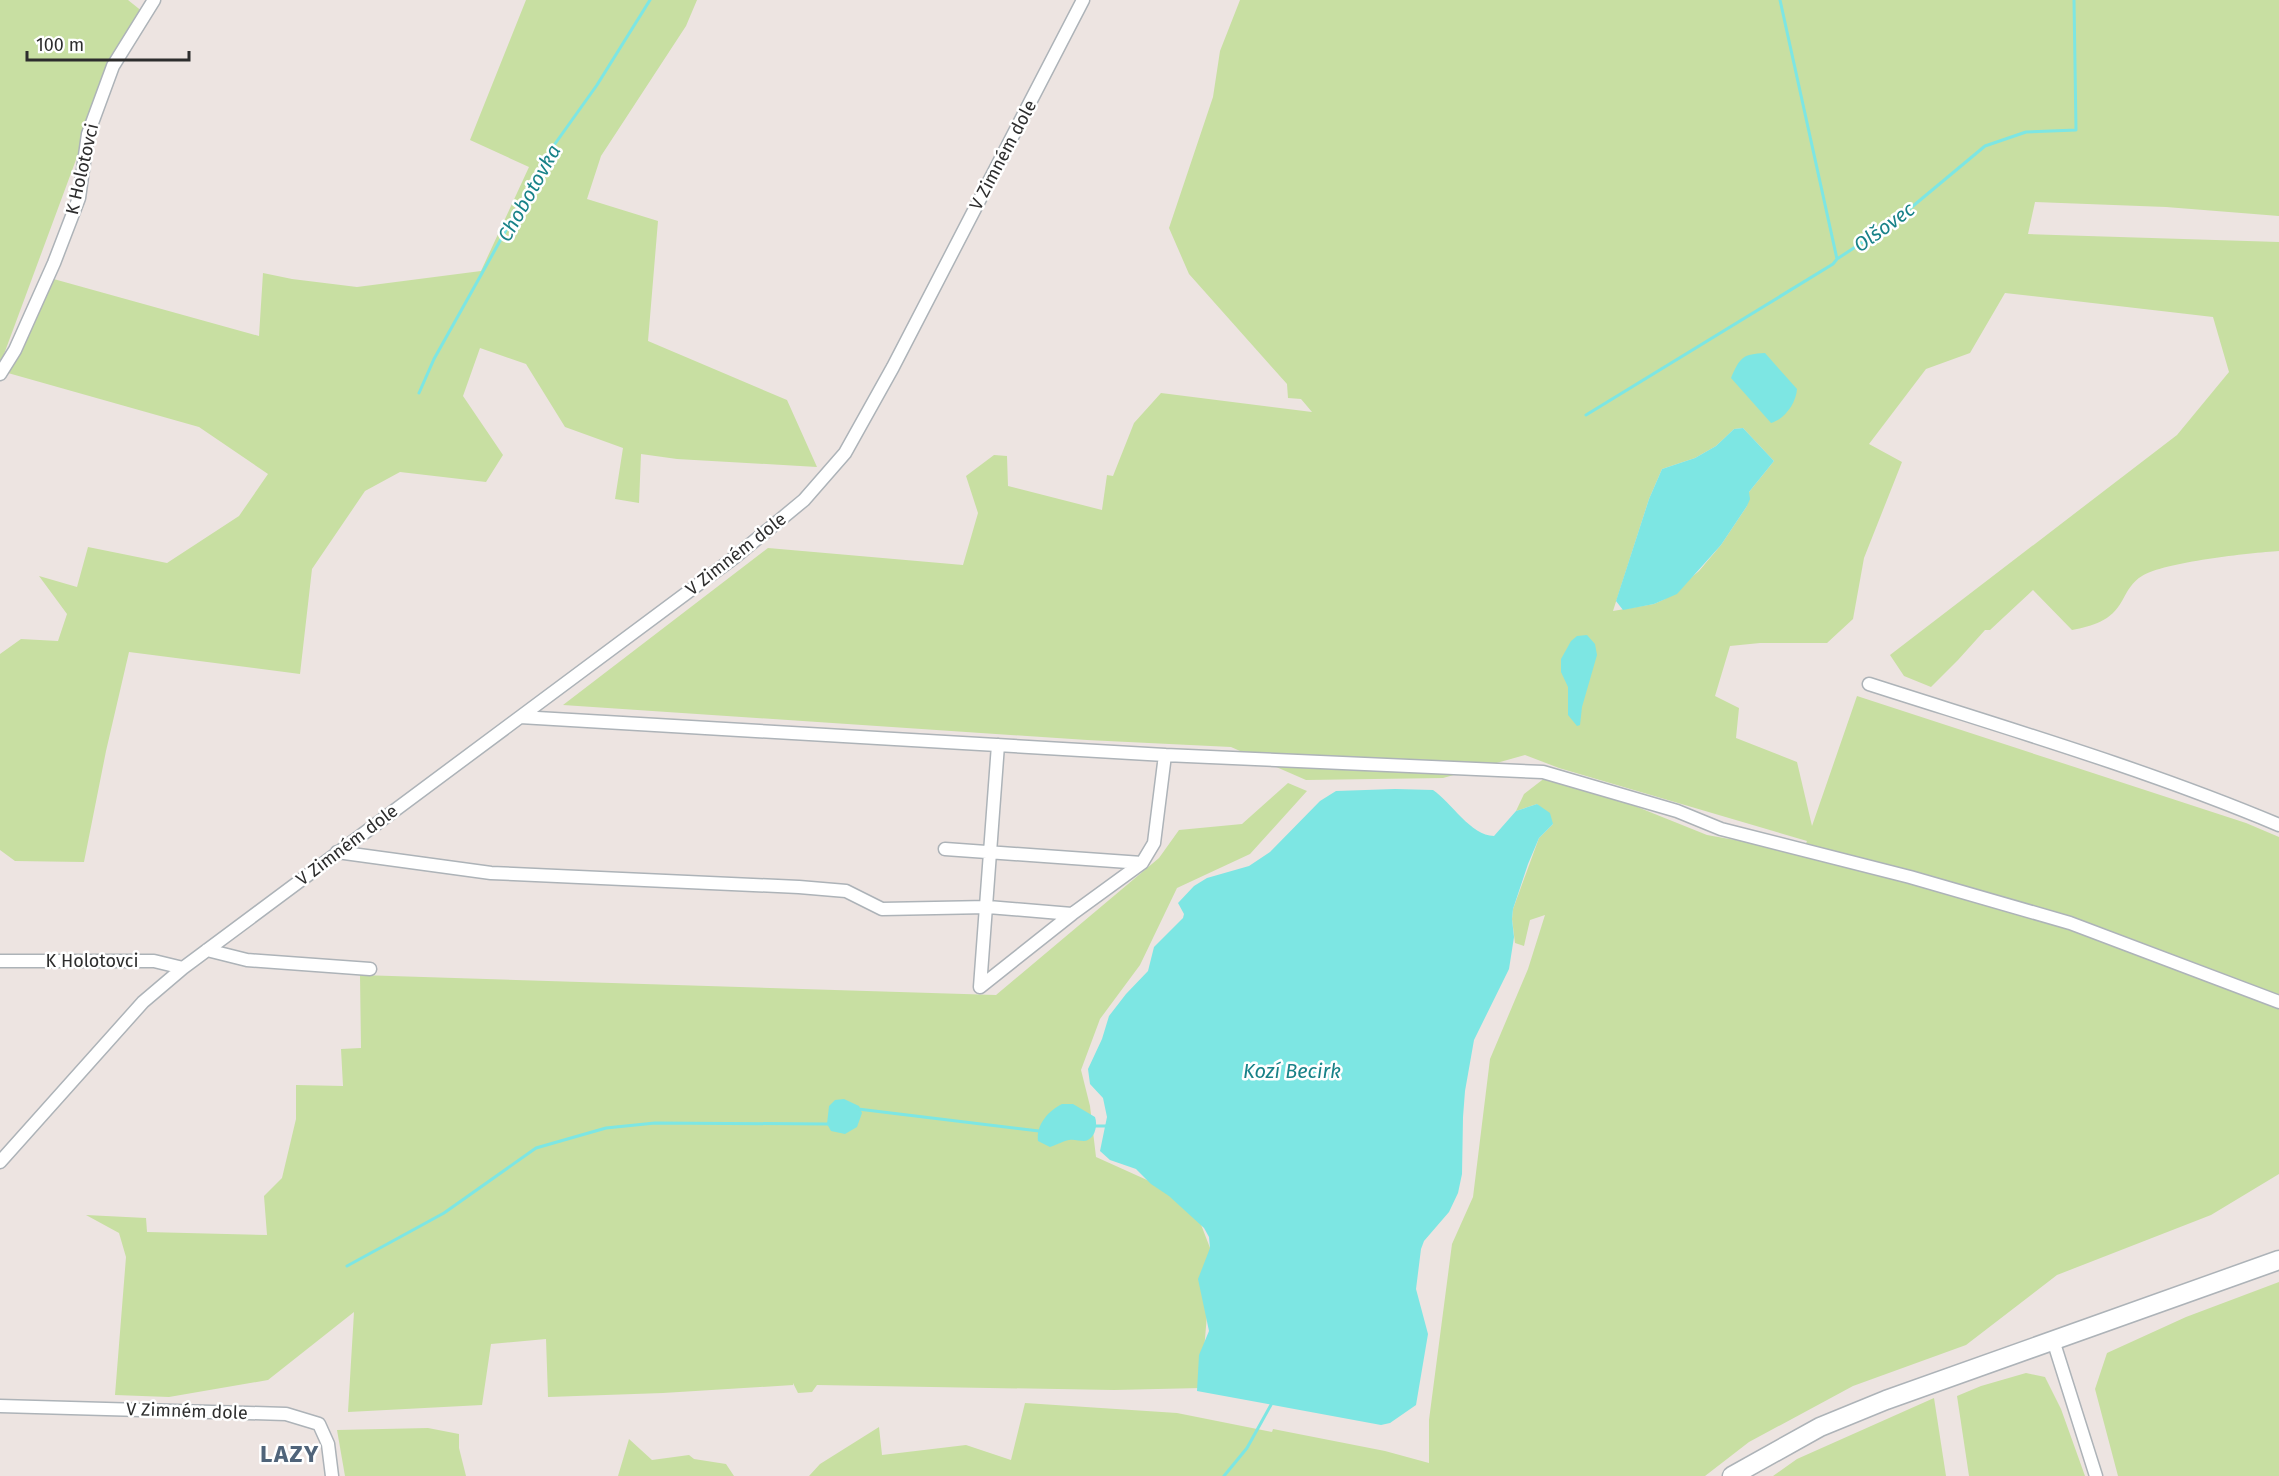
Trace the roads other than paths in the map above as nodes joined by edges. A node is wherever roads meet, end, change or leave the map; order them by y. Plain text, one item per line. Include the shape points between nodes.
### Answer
1 (154, 0) edge
2 (1083, 0) edge
3 (0, 374) edge
4 (1869, 684) dead end
5 (520, 717) junction
6 (998, 745) junction
7 (1165, 755) junction
8 (2279, 825) edge
9 (945, 849) dead end
10 (337, 852) junction
11 (991, 853) junction
12 (1142, 863) junction
13 (988, 907) junction
14 (1072, 914) junction
15 (207, 950) junction
16 (0, 961) edge
17 (183, 968) junction
18 (370, 969) dead end
19 (2279, 1002) edge
20 (0, 1162) edge
21 (2279, 1260) edge
22 (2053, 1340) junction
23 (0, 1406) edge
24 (332, 1476) edge
25 (1732, 1476) edge
26 (2096, 1476) edge

1 - 3 street, K Holotovci via 114,66 88,134 79,198 54,264
2 - 5 street, V Zimném dole via 893,367 844,453 804,500 748,546
4 - 8 street via 2215,799
5 - 6 street
5 - 10 street, V Zimném dole
6 - 7 street
6 - 11 street
7 - 12 street via 1154,843
7 - 19 street via 1543,772 1677,811 1721,829 2070,923
9 - 11 street
10 - 13 street via 491,873 846,891 882,909
10 - 15 street, V Zimném dole
11 - 12 street
11 - 13 street
12 - 14 street
13 - 14 street
13 - 14 street via 981,987
15 - 17 street, V Zimném dole
15 - 18 street via 247,960
16 - 17 street, K Holotovci via 154,961
17 - 20 street, V Zimném dole via 143,1002
21 - 22 street
22 - 25 street via 1820,1427
22 - 26 street
23 - 24 street, V Zimném dole via 286,1414 319,1424 328,1444

